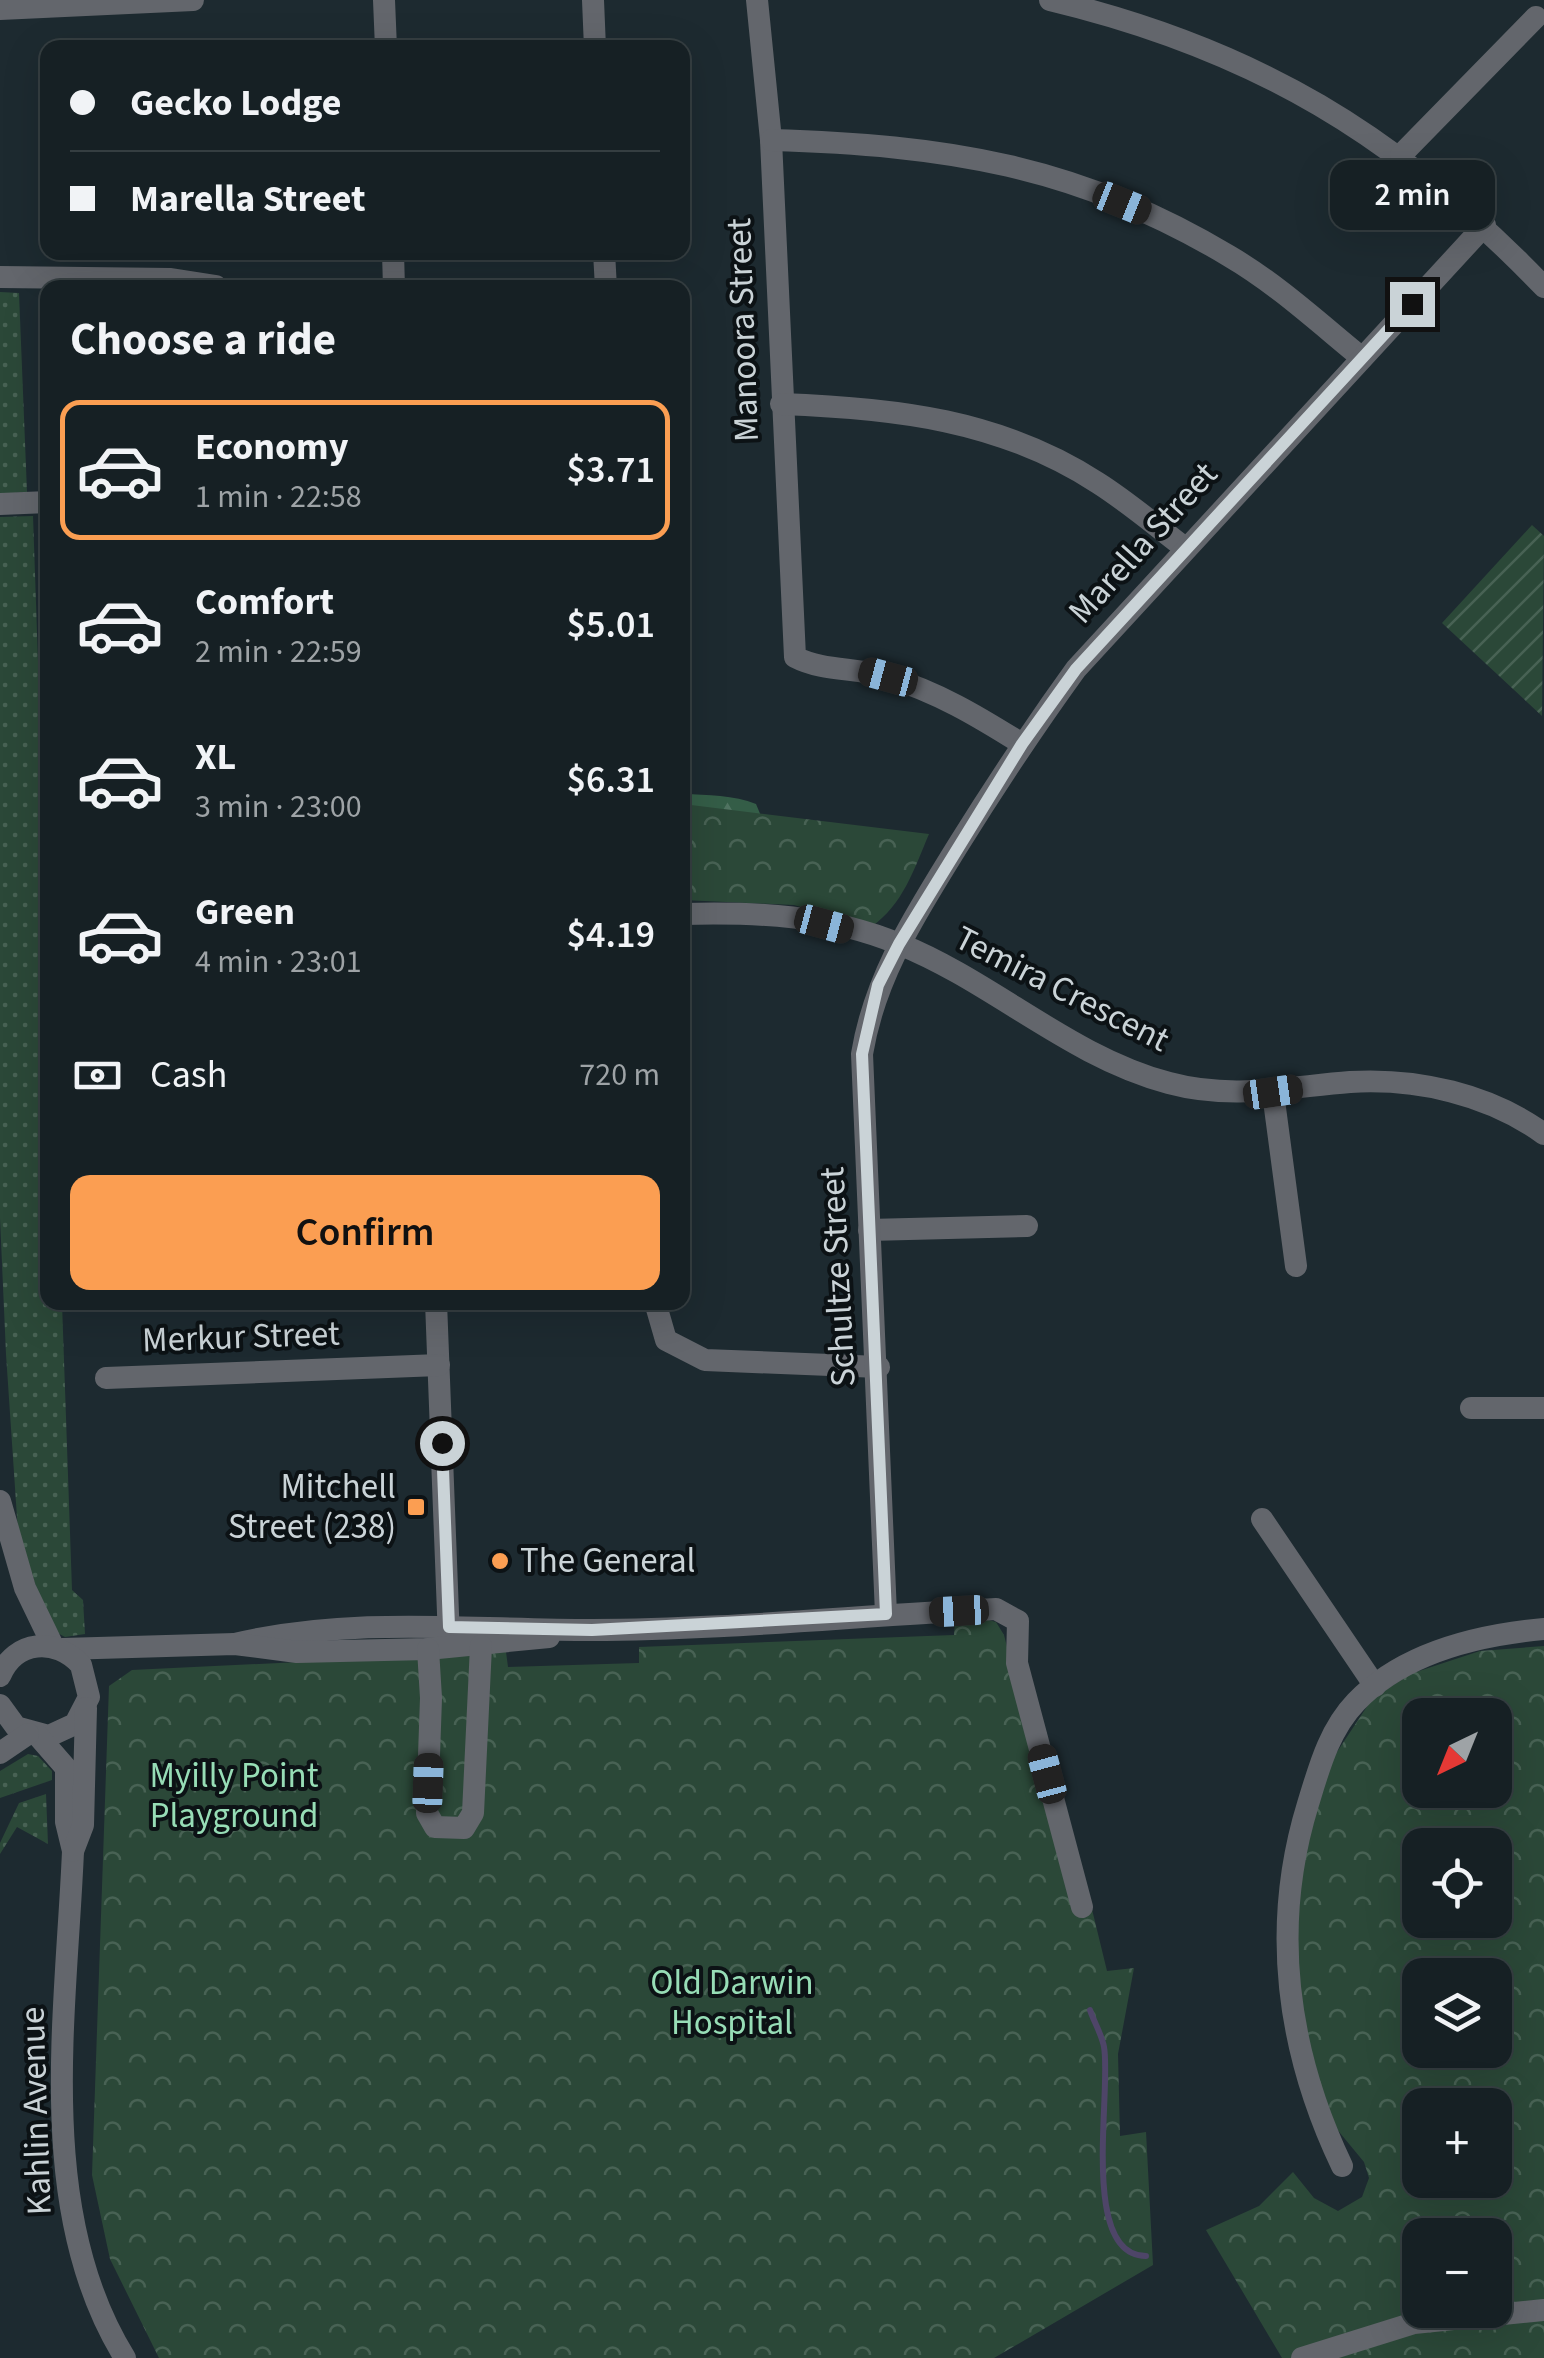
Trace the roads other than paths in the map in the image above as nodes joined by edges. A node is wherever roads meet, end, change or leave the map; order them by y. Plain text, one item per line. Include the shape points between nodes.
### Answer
1 (193, 0) edge
2 (384, 0) edge
3 (593, 0) edge
4 (757, 0) edge
5 (1050, 0) edge
6 (0, 9) edge
7 (1534, 14) edge
8 (386, 40) edge
9 (595, 40) edge
10 (771, 140) junction
11 (1401, 155) junction
12 (1485, 225) junction
13 (0, 277) edge
14 (177, 280) edge
15 (1544, 287) edge
16 (1362, 358) junction
17 (781, 404) junction
18 (40, 502) edge
19 (0, 504) edge
20 (1185, 548) junction
21 (1022, 744) junction
22 (690, 914) edge
23 (899, 944) junction
24 (1273, 1092) junction
25 (1544, 1134) edge
26 (1027, 1226) dead end
27 (869, 1230) junction
28 (1296, 1266) dead end
29 (436, 1310) edge
30 (657, 1310) edge
31 (439, 1364) junction
32 (879, 1367) junction
33 (106, 1378) dead end
34 (1471, 1408) dead end
35 (1544, 1408) edge
36 (0, 1501) edge
37 (1262, 1519) dead end
38 (886, 1614) junction
39 (592, 1630) junction
40 (1544, 1630) edge
41 (442, 1641) junction
42 (481, 1646) junction
43 (58, 1648) junction
44 (136, 1649) junction
45 (1, 1669) edge
46 (1374, 1686) junction
47 (88, 1697) junction
48 (0, 1705) edge
49 (34, 1735) junction
50 (0, 1753) edge
51 (72, 1851) junction
52 (1082, 1907) dead end
53 (1342, 2166) dead end
54 (1544, 2310) edge
55 (124, 2358) edge
56 (1302, 2358) edge

1 - 6 street
2 - 8 street
3 - 9 street
4 - 10 street, Manoora Street
5 - 11 street via 1145,26 1250,68
7 - 11 street
10 - 16 street via 971,154 1086,188 1232,257
10 - 17 street, Manoora Street
11 - 12 street
12 - 15 street
12 - 16 street, Marella Street
13 - 14 street
16 - 20 street, Marella Street
17 - 20 street via 928,414 988,429 1099,484
17 - 21 street, Manoora Street via 795,657 815,668 856,668 922,688
18 - 19 street
20 - 21 street, Marella Street via 1076,669
21 - 23 street, Marella Street
22 - 23 street, Temira Crescent via 791,915
23 - 24 street, Temira Crescent via 1133,1071 1195,1089
23 - 27 street, Schultze Street via 878,985 862,1054
24 - 25 street, Temira Crescent via 1352,1082 1430,1086 1483,1100
24 - 28 street
26 - 27 street
27 - 32 street, Schultze Street
29 - 31 street
30 - 32 street via 666,1340 705,1360
31 - 33 street, Merkur Street
31 - 41 street
32 - 38 street, Schultze Street
34 - 35 street
36 - 43 street via 25,1588
37 - 46 street
38 - 39 street
38 - 52 street via 996,1609 1018,1622 1018,1663
39 - 41 street
39 - 42 street
40 - 46 street via 1441,1650
41 - 42 street
41 - 42 street via 431,1698 427,1814 434,1827 449,1831 464,1828 473,1813
41 - 44 street via 295,1630 234,1644
43 - 44 street
43 - 45 street via 26,1648
43 - 47 street via 81,1665
44 - 47 street via 100,1662
46 - 53 street via 1333,1733 1318,1770 1297,1842 1286,1919 1288,1979 1304,2070
47 - 49 street via 69,1729
47 - 51 street, Kahlin Avenue via 83,1825
48 - 49 street, Kahlin Avenue via 8,1720
49 - 50 street
49 - 51 street, Kahlin Avenue via 66,1768
51 - 55 street, Kahlin Avenue via 67,2197 92,2296
54 - 56 street via 1414,2322

